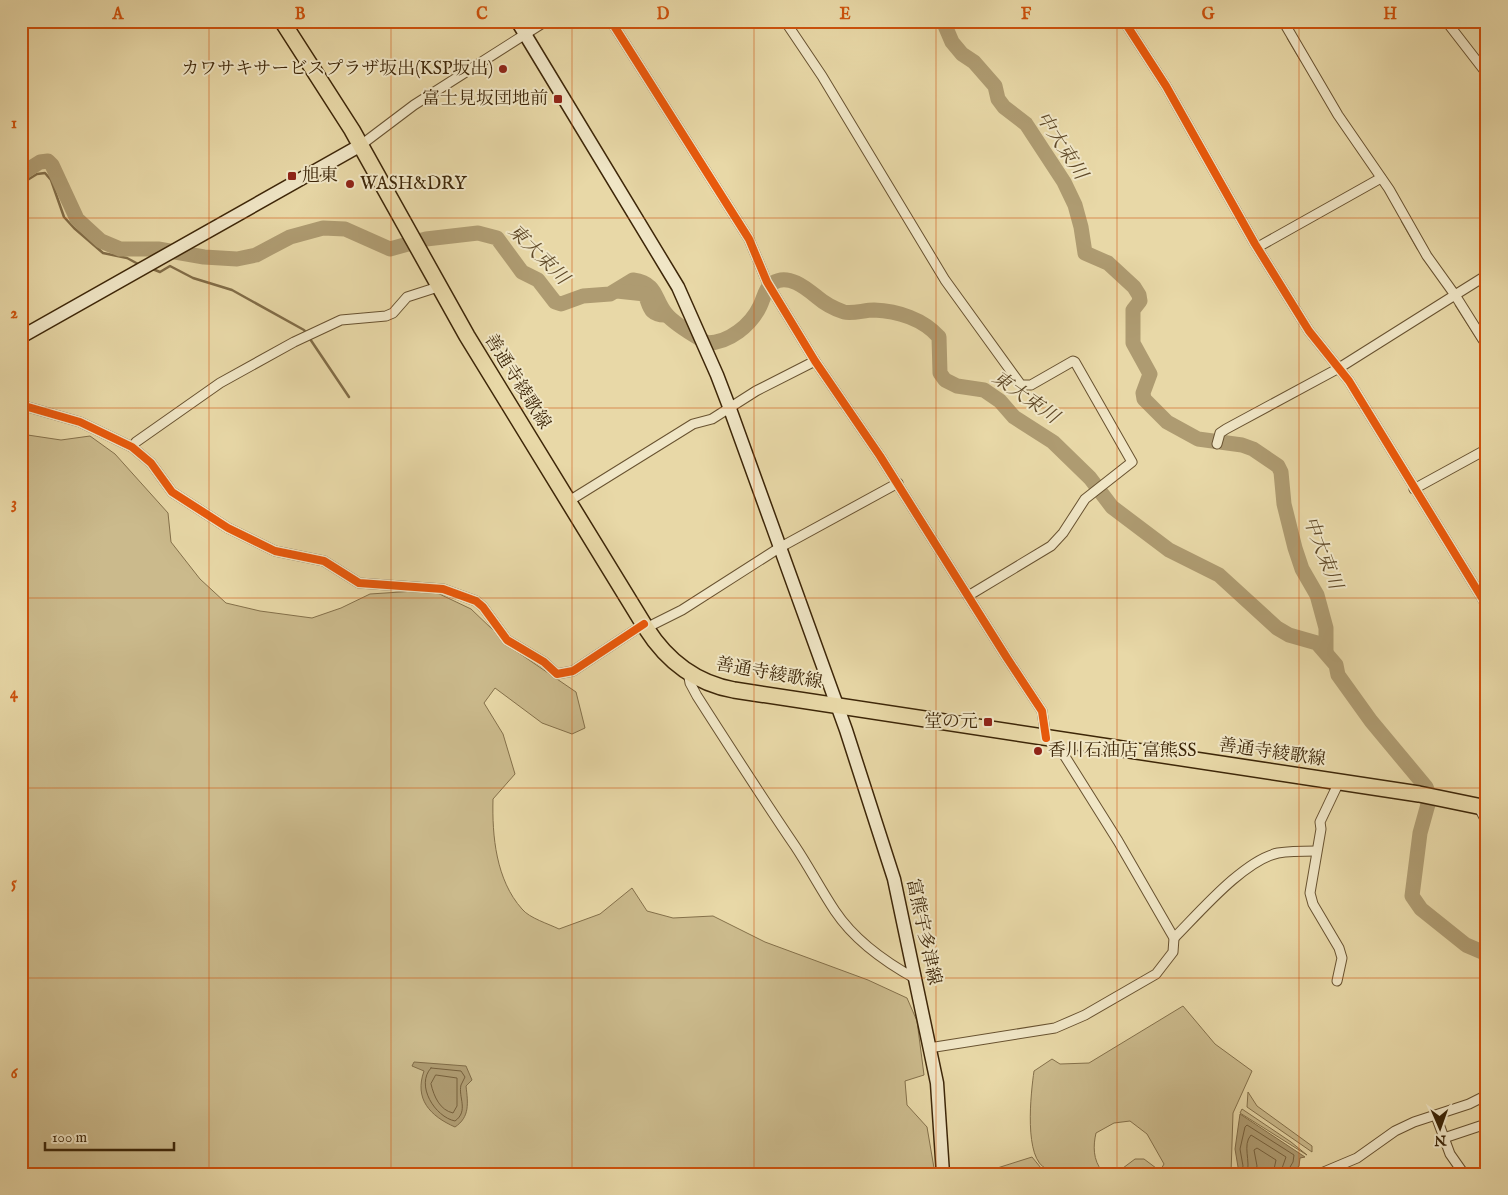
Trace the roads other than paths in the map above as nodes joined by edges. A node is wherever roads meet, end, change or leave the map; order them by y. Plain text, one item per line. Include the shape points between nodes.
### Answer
1 (282, 21) edge
2 (517, 21) edge
3 (546, 21) edge
4 (612, 21) edge
5 (785, 21) edge
6 (1124, 21) edge
7 (1283, 21) edge
8 (1446, 21) edge
9 (525, 33) junction
10 (1487, 74) edge
11 (361, 145) junction
12 (1379, 179) junction
13 (1258, 247) junction
14 (1487, 275) edge
15 (438, 287) junction
16 (1453, 297) junction
17 (21, 337) edge
18 (1487, 346) edge
19 (815, 361) junction
20 (1339, 368) junction
21 (21, 405) edge
22 (730, 409) junction
23 (1217, 442) dead end
24 (132, 447) junction
25 (1487, 449) edge
26 (898, 484) junction
27 (1414, 489) junction
28 (569, 501) junction
29 (779, 548) junction
30 (968, 596) junction
31 (1487, 606) edge
32 (645, 626) junction
33 (688, 672) junction
34 (837, 705) junction
35 (1050, 739) junction
36 (1339, 782) junction
37 (1482, 807) edge
38 (1487, 822) edge
39 (1316, 851) junction
40 (1174, 938) junction
41 (916, 979) junction
42 (1337, 981) dead end
43 (930, 1048) junction
44 (1487, 1095) edge
45 (1436, 1116) junction
46 (1486, 1124) edge
47 (1444, 1138) junction
48 (943, 1174) edge
49 (1319, 1174) edge
50 (1464, 1174) edge

1 - 11 main road, 善通寺綾歌線
2 - 9 street, 富熊宇多津線
3 - 9 street
4 - 19 street via 748,238 767,282
5 - 30 street via 822,76 945,280 1021,385 1031,385 1073,360 1132,462 1085,499 1051,546
6 - 13 street via 1166,86
7 - 12 street
8 - 10 street
9 - 11 street via 414,105
9 - 22 street, 富熊宇多津線 via 678,287
11 - 15 main road, 善通寺綾歌線
11 - 17 street
12 - 13 street
12 - 16 street via 1390,189
13 - 20 street via 1309,331
14 - 16 street
15 - 24 street via 407,297 386,316 341,320 309,336 220,383
15 - 28 main road, 善通寺綾歌線
16 - 18 street
16 - 20 street
19 - 22 street via 756,391
19 - 26 street
20 - 23 street via 1226,429
20 - 27 street
21 - 24 street via 80,422
22 - 28 street via 712,419 693,424
22 - 29 street, 富熊宇多津線
24 - 32 street via 151,463 172,492 228,528 275,551 324,561 359,583 443,589 466,596 483,607 507,640 544,662 557,674 572,671
25 - 27 street
26 - 29 street
26 - 30 street
27 - 31 street
28 - 32 main road, 善通寺綾歌線
29 - 32 street via 689,606
29 - 34 street, 富熊宇多津線
30 - 35 street via 1042,711
32 - 33 main road, 善通寺綾歌線 via 672,661
33 - 34 main road, 善通寺綾歌線 via 712,686
33 - 41 street via 697,696 796,846 835,912 855,936 886,962
34 - 35 main road, 善通寺綾歌線
34 - 41 street, 富熊宇多津線 via 894,879
35 - 36 main road, 善通寺綾歌線
35 - 40 street via 1118,841
36 - 37 main road, 善通寺綾歌線
36 - 39 street via 1320,822 1322,828
37 - 38 street
39 - 40 street via 1278,853 1262,859 1214,897
39 - 42 street via 1310,893 1313,904 1340,948 1342,958
40 - 43 street via 1173,952 1156,974 1085,1015 1055,1028
41 - 43 street, 富熊宇多津線
43 - 48 street, 富熊宇多津線
44 - 45 street
45 - 47 street
45 - 49 street via 1401,1128 1356,1158
46 - 47 street
47 - 50 street via 1450,1154

